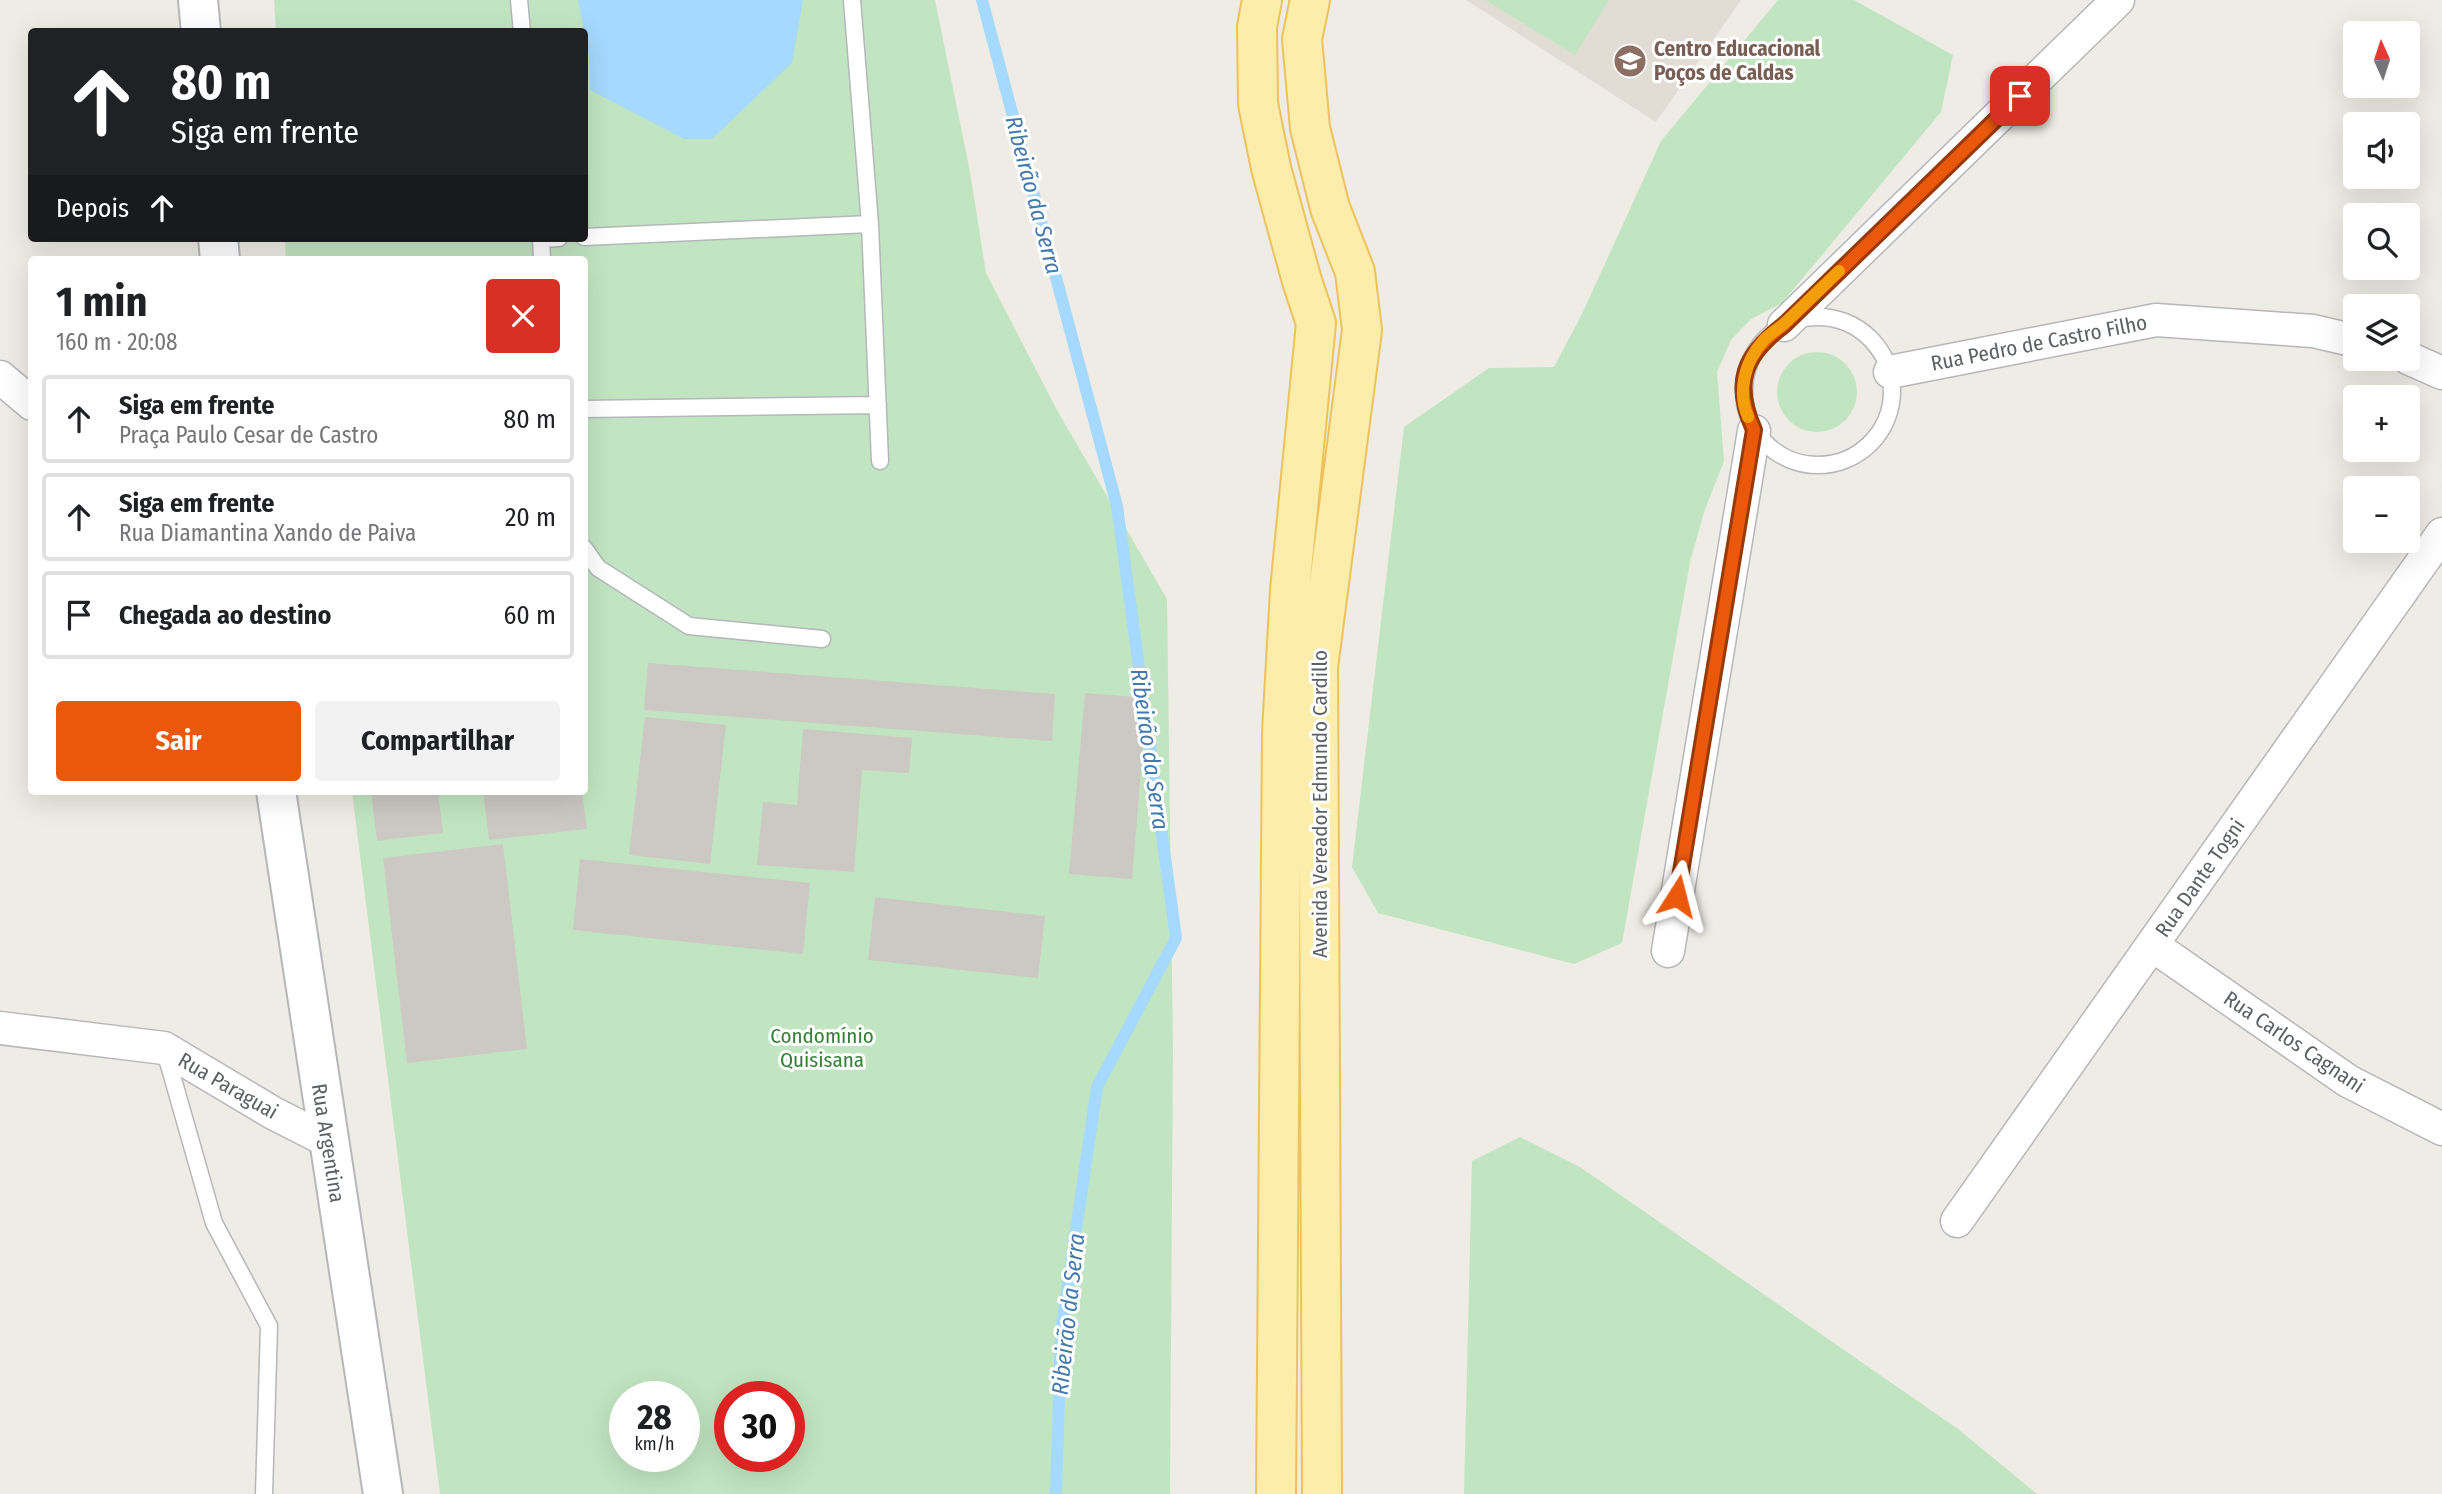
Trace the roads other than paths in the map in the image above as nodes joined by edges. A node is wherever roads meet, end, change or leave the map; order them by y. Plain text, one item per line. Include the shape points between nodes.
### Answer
1 (198, 0) edge
2 (519, 0) edge
3 (852, 0) edge
4 (1262, 0) edge
5 (1310, 0) edge
6 (2118, 0) edge
7 (201, 28) edge
8 (522, 28) edge
9 (870, 223) junction
10 (588, 237) edge
11 (1784, 325) junction
12 (2343, 338) edge
13 (2420, 363) edge
14 (1890, 372) junction
15 (2442, 373) edge
16 (0, 377) edge
17 (28, 401) edge
18 (878, 405) junction
19 (588, 409) edge
20 (1754, 430) junction
21 (880, 461) dead end
22 (2442, 534) edge
23 (588, 554) edge
24 (822, 639) dead end
25 (277, 795) edge
26 (2152, 945) junction
27 (1668, 951) dead end
28 (0, 1028) edge
29 (164, 1048) junction
30 (2442, 1129) edge
31 (328, 1141) junction
32 (1957, 1221) dead end
33 (264, 1494) edge
34 (383, 1494) edge
35 (1276, 1494) edge
36 (1322, 1494) edge

1 - 7 street
2 - 8 lane
3 - 9 lane
4 - 35 main road, Avenida Vereador Edmundo Cardillo via 1257,27 1258,104 1301,281 1317,323 1290,590 1282,733
5 - 36 main road, Avenida Vereador Edmundo Cardillo via 1302,39 1310,128 1330,208 1355,272 1362,330 1318,667
6 - 11 street
9 - 10 lane
9 - 18 lane
11 - 14 lane via 1816,317 1848,323 1867,335
11 - 20 lane via 1764,340 1750,360 1743,384 1744,408
12 - 14 street, Rua Pedro de Castro Filho via 2313,331 2156,320
13 - 15 street
14 - 20 lane via 1893,395 1888,418 1858,454 1813,466 1769,449
16 - 17 street
18 - 19 lane
18 - 21 lane
20 - 27 street
22 - 26 street, Rua Dante Togni
23 - 24 lane via 598,568 689,626
25 - 31 street, Rua Argentina
26 - 30 street, Rua Carlos Cagnani via 2348,1082
26 - 32 street, Rua Dante Togni
28 - 29 street, Rua Paraguai
29 - 31 street, Rua Paraguai
29 - 33 lane via 214,1223 269,1326
31 - 34 street, Rua Argentina

